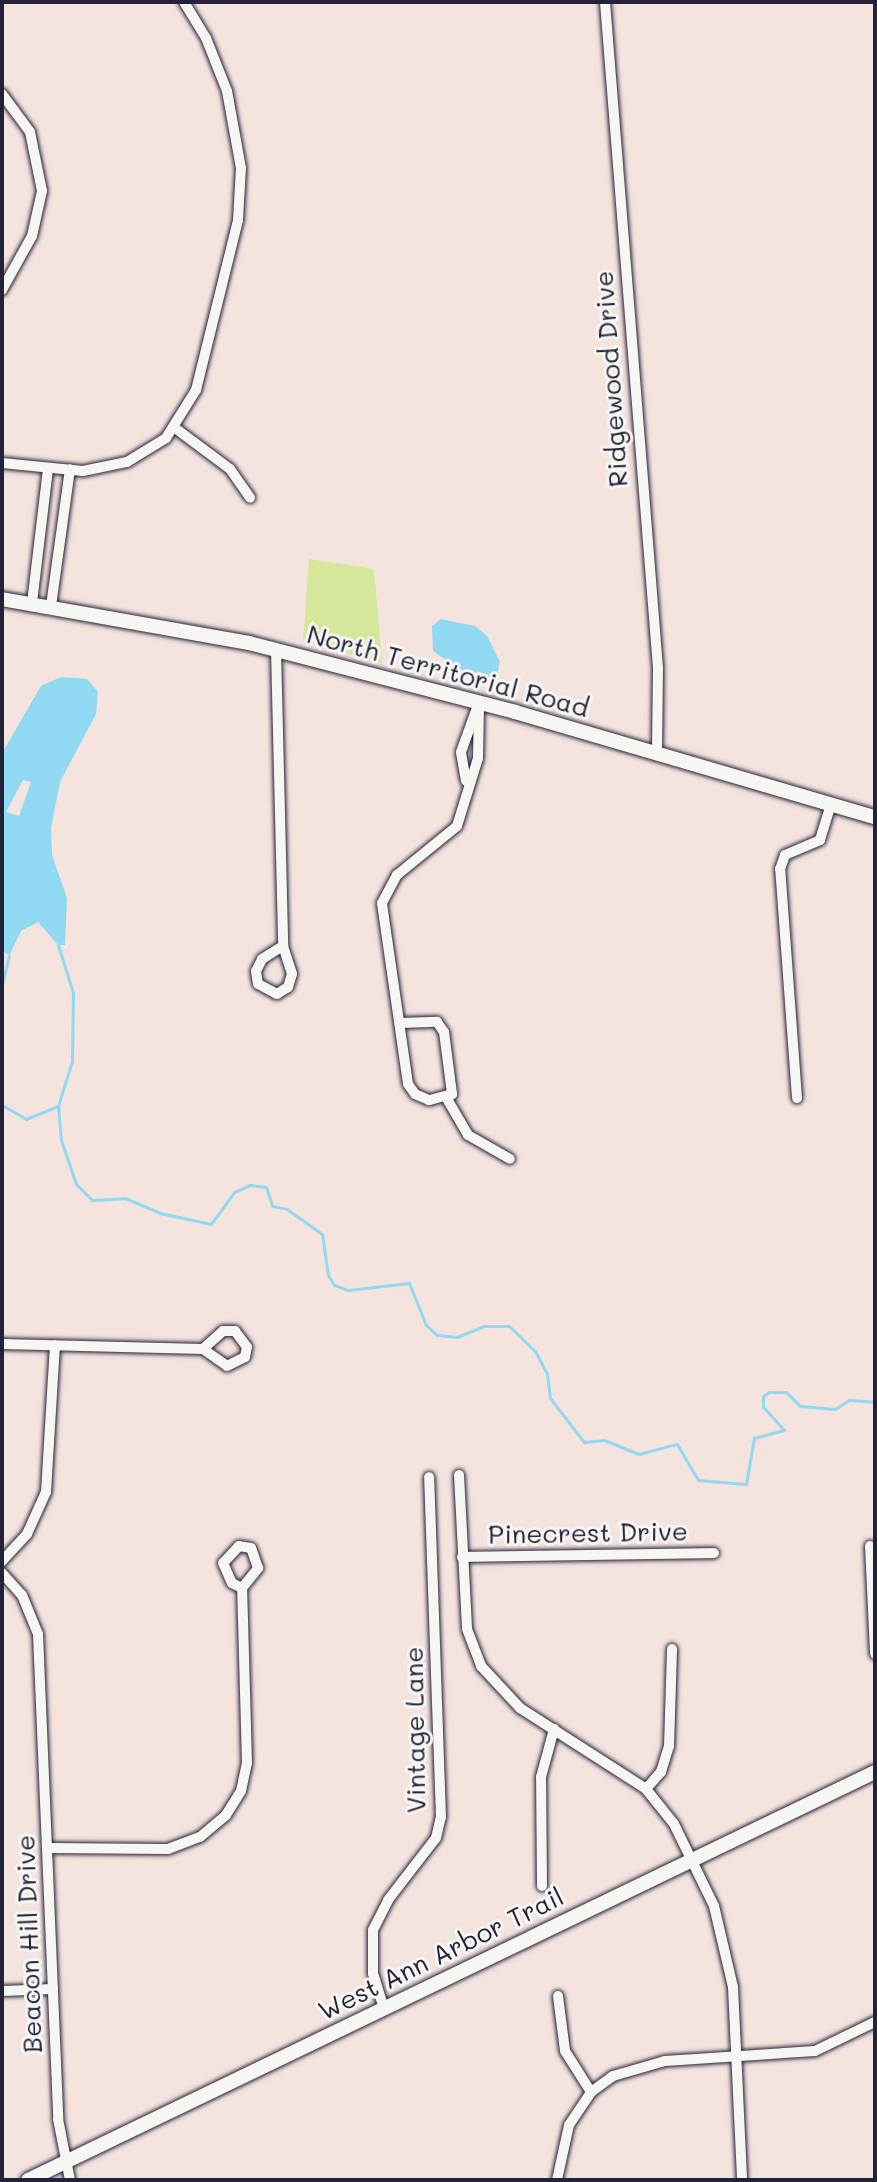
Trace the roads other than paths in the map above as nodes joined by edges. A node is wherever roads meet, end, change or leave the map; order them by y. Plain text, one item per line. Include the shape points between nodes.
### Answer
1 (184, 2) edge
2 (605, 2) edge
3 (2, 94) edge
4 (2, 290) edge
5 (175, 428) junction
6 (2, 463) edge
7 (48, 469) junction
8 (70, 469) junction
9 (250, 498) dead end
10 (2, 599) edge
11 (32, 603) junction
12 (51, 606) junction
13 (276, 650) junction
14 (479, 704) junction
15 (657, 753) junction
16 (467, 783) junction
17 (831, 804) junction
18 (875, 817) edge
19 (283, 946) junction
20 (400, 1023) junction
21 (446, 1097) junction
22 (797, 1098) dead end
23 (510, 1159) dead end
24 (2, 1344) edge
25 (55, 1345) junction
26 (203, 1349) dead end
27 (459, 1475) dead end
28 (429, 1477) dead end
29 (870, 1546) dead end
30 (714, 1553) dead end
31 (462, 1557) junction
32 (2, 1561) edge
33 (2, 1573) edge
34 (242, 1588) dead end
35 (672, 1649) dead end
36 (875, 1654) edge
37 (554, 1729) junction
38 (875, 1772) edge
39 (646, 1789) junction
40 (48, 1848) junction
41 (692, 1859) junction
42 (542, 1886) dead end
43 (53, 1989) junction
44 (2, 1991) edge
45 (558, 1996) dead end
46 (384, 2009) junction
47 (875, 2022) edge
48 (736, 2058) junction
49 (591, 2092) junction
50 (67, 2161) junction
51 (28, 2180) edge
52 (70, 2180) edge
53 (557, 2180) edge
54 (742, 2180) edge

1 - 5 street via 206,38 227,91 239,142 241,194 196,390
2 - 15 street, Ridgewood Drive via 658,668
3 - 4 street via 30,132 42,191 32,236
5 - 8 street via 127,462 95,470
5 - 9 street via 230,469
6 - 7 street
7 - 8 street
7 - 11 street
8 - 12 street
10 - 11 street, North Territorial Road
11 - 12 street, North Territorial Road
12 - 13 street, North Territorial Road
13 - 14 street, North Territorial Road
13 - 19 street
14 - 15 street, North Territorial Road
14 - 16 street via 483,733
14 - 16 street via 461,752
15 - 17 street, North Territorial Road
16 - 20 street via 453,832 397,875 382,903
17 - 18 street, North Territorial Road
17 - 22 street via 820,840 785,855 780,869
19 - 19 street via 262,959 256,971 258,984 277,994 288,987 292,974
20 - 21 street via 408,1084 429,1100
20 - 21 street via 423,1018 437,1022 444,1032 454,1084
21 - 23 street via 468,1135
24 - 25 street
25 - 26 street
25 - 32 street via 46,1492 27,1534
27 - 31 street, Pinecrest Drive
28 - 46 street, Vintage Lane via 441,1817 436,1838 388,1900 373,1930 373,1974
29 - 36 street
30 - 31 street, Pinecrest Drive
31 - 37 street, Pinecrest Drive via 467,1629 481,1666 509,1699
33 - 40 street, Beacon Hill Drive via 28,1605 38,1634
34 - 40 street via 247,1763 241,1791 226,1815 200,1837 168,1849
35 - 39 street via 669,1746 661,1772
37 - 39 street, Pinecrest Drive
37 - 42 street via 541,1777
38 - 41 street, West Ann Arbor Trail
39 - 41 street, Pinecrest Drive
40 - 43 street, Beacon Hill Drive
41 - 46 street, West Ann Arbor Trail
41 - 48 street, Pinecrest Drive via 726,1946
43 - 44 street
43 - 50 street, Beacon Hill Drive via 58,2119
45 - 49 street via 565,2051
46 - 50 street, West Ann Arbor Trail
47 - 48 street via 815,2051
48 - 49 street via 644,2064
48 - 54 street, Pinecrest Drive
49 - 53 street via 562,2139
50 - 51 street, West Ann Arbor Trail
50 - 52 street, Beacon Hill Drive

